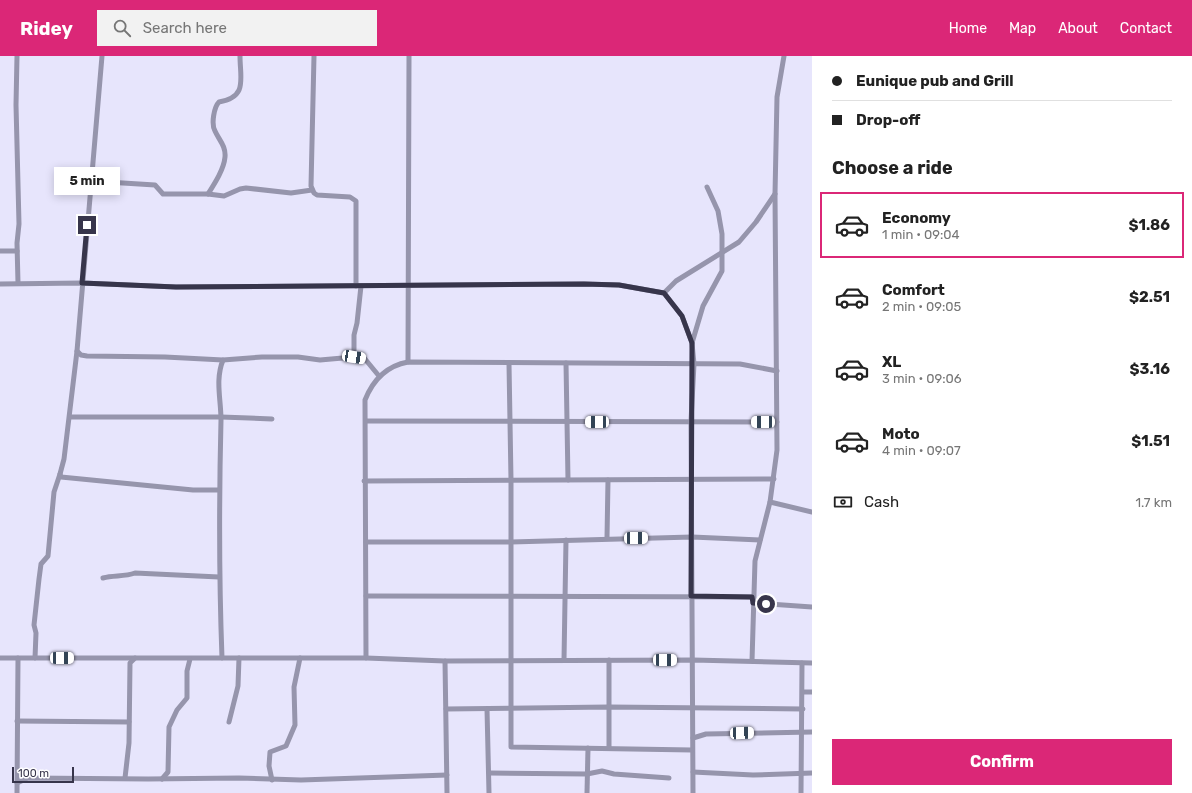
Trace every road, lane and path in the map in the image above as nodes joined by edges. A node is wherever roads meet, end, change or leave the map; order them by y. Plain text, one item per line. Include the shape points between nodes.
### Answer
1 (17, 56) edge
2 (102, 56) edge
3 (240, 56) edge
4 (314, 56) edge
5 (410, 56) edge
6 (784, 56) edge
7 (91, 181) junction
8 (707, 187) dead end
9 (312, 190) junction
10 (208, 194) junction
11 (776, 194) junction
12 (0, 251) edge
13 (16, 251) junction
14 (723, 251) junction
15 (18, 283) junction
16 (82, 283) junction
17 (0, 284) edge
18 (409, 285) junction
19 (358, 286) junction
20 (664, 293) junction
21 (692, 343) junction
22 (76, 351) junction
23 (354, 357) junction
24 (223, 360) junction
25 (408, 362) junction
26 (566, 363) junction
27 (509, 364) junction
28 (694, 364) junction
29 (777, 372) junction
30 (379, 376) junction
31 (70, 417) junction
32 (221, 417) junction
33 (272, 420) dead end
34 (366, 421) junction
35 (510, 421) junction
36 (691, 421) junction
37 (566, 422) junction
38 (777, 422) junction
39 (60, 474) junction
40 (691, 479) junction
41 (774, 479) junction
42 (511, 480) junction
43 (568, 480) junction
44 (608, 480) junction
45 (364, 481) junction
46 (218, 490) junction
47 (770, 502) junction
48 (812, 512) edge
49 (692, 537) junction
50 (607, 538) junction
51 (566, 540) junction
52 (760, 540) junction
53 (366, 542) junction
54 (511, 542) junction
55 (219, 577) junction
56 (103, 578) dead end
57 (511, 595) junction
58 (366, 596) junction
59 (566, 596) junction
60 (691, 596) junction
61 (752, 597) junction
62 (753, 603) junction
63 (812, 607) edge
64 (0, 658) edge
65 (18, 658) junction
66 (36, 658) junction
67 (135, 658) junction
68 (190, 658) junction
69 (222, 658) junction
70 (239, 658) junction
71 (300, 658) junction
72 (366, 658) junction
73 (510, 660) junction
74 (564, 660) junction
75 (609, 660) junction
76 (693, 660) junction
77 (445, 661) junction
78 (752, 661) junction
79 (802, 663) junction
80 (812, 663) edge
81 (803, 692) junction
82 (812, 692) edge
83 (609, 707) junction
84 (692, 708) junction
85 (446, 709) junction
86 (487, 709) junction
87 (510, 709) junction
88 (803, 709) junction
89 (17, 721) junction
90 (129, 722) junction
91 (229, 722) dead end
92 (802, 732) junction
93 (812, 732) edge
94 (693, 738) junction
95 (588, 748) junction
96 (609, 748) junction
97 (692, 750) junction
98 (693, 772) junction
99 (489, 773) junction
100 (801, 773) junction
101 (812, 773) edge
102 (587, 774) junction
103 (447, 775) junction
104 (125, 778) junction
105 (669, 778) dead end
106 (162, 779) junction
107 (272, 780) junction
108 (17, 783) junction
109 (17, 793) edge
110 (447, 793) edge
111 (489, 793) edge
112 (588, 793) edge
113 (693, 793) edge
114 (801, 793) edge

1 - 13 street via 19,224
2 - 7 street
3 - 10 street via 238,94 219,102 215,109 214,129 225,156
4 - 9 street
5 - 18 street
6 - 11 street via 777,97
7 - 10 street via 155,185 163,194
7 - 16 street
8 - 14 street via 718,211
9 - 10 street via 291,194 246,188 224,196
9 - 19 street via 317,195 350,197 356,201
11 - 14 street via 739,242
11 - 29 street
12 - 13 street
13 - 15 street
14 - 20 street via 676,281
14 - 21 street via 722,271 703,306
15 - 16 street
15 - 17 street
16 - 19 street via 176,287
16 - 22 street
18 - 19 street
18 - 20 street via 619,285
18 - 25 street
19 - 23 street
20 - 21 street via 682,316
21 - 28 street
22 - 24 street via 87,356
22 - 31 street
23 - 24 street via 320,360 298,357
23 - 30 street via 365,359
24 - 32 street via 218,375
25 - 27 street
25 - 30 street via 396,364
26 - 27 street
26 - 28 street
26 - 37 street
27 - 35 street
28 - 29 street via 740,364
28 - 36 street
29 - 38 street
30 - 34 street via 365,400
31 - 32 street
31 - 39 street
32 - 33 street
32 - 46 street
34 - 35 street
34 - 45 street
35 - 37 street
35 - 42 street
36 - 37 street
36 - 38 street
36 - 40 street
37 - 43 street
38 - 41 street
39 - 46 street via 61,477 84,480
39 - 66 street via 54,492 48,556 41,564 38,579 34,625
40 - 41 street
40 - 44 street
40 - 49 street
41 - 47 street
42 - 43 street
42 - 45 street
42 - 54 street
43 - 44 street
44 - 50 street
45 - 53 street
46 - 55 street
47 - 48 street
47 - 52 street
49 - 50 street
49 - 52 street
49 - 60 street
50 - 51 street
51 - 54 street
51 - 59 street
52 - 61 street via 755,561
53 - 54 street
53 - 58 street
54 - 57 street
55 - 56 street via 135,573
55 - 69 street
57 - 58 street
57 - 59 street
57 - 73 street
58 - 72 street
59 - 60 street
59 - 74 street
60 - 61 street
60 - 76 street
61 - 62 street
62 - 63 street
62 - 78 street
64 - 65 street
65 - 66 street
65 - 89 street
66 - 67 street
67 - 68 street
67 - 90 street via 130,663
68 - 69 street
68 - 106 street via 187,698 177,710 168,728 168,772
69 - 70 street
70 - 71 street
70 - 91 street via 238,686
71 - 72 street
71 - 107 street via 294,687 295,725 286,746 270,752
72 - 77 street
73 - 74 street
73 - 77 street
73 - 87 street
74 - 75 street
75 - 76 street
75 - 83 street
76 - 78 street
76 - 84 street
77 - 85 street
78 - 79 street
79 - 80 street
79 - 81 street
81 - 82 street
81 - 88 street
83 - 84 street
83 - 87 street
83 - 96 street
84 - 88 street
84 - 94 street
85 - 86 street
85 - 103 street
86 - 87 street
86 - 99 street
87 - 95 street via 511,747
88 - 92 street
89 - 90 street
89 - 108 street
90 - 104 street
92 - 93 street
92 - 94 street via 706,734
92 - 100 street
94 - 97 street
95 - 96 street
95 - 102 street
96 - 97 street
97 - 98 street
98 - 100 street via 753,775
98 - 113 street
99 - 102 street
99 - 111 street
100 - 101 street
100 - 114 street
102 - 105 street via 602,771 621,775
102 - 112 street
103 - 107 street
103 - 110 street
104 - 106 street
104 - 108 street via 28,778
106 - 107 street
108 - 109 street

